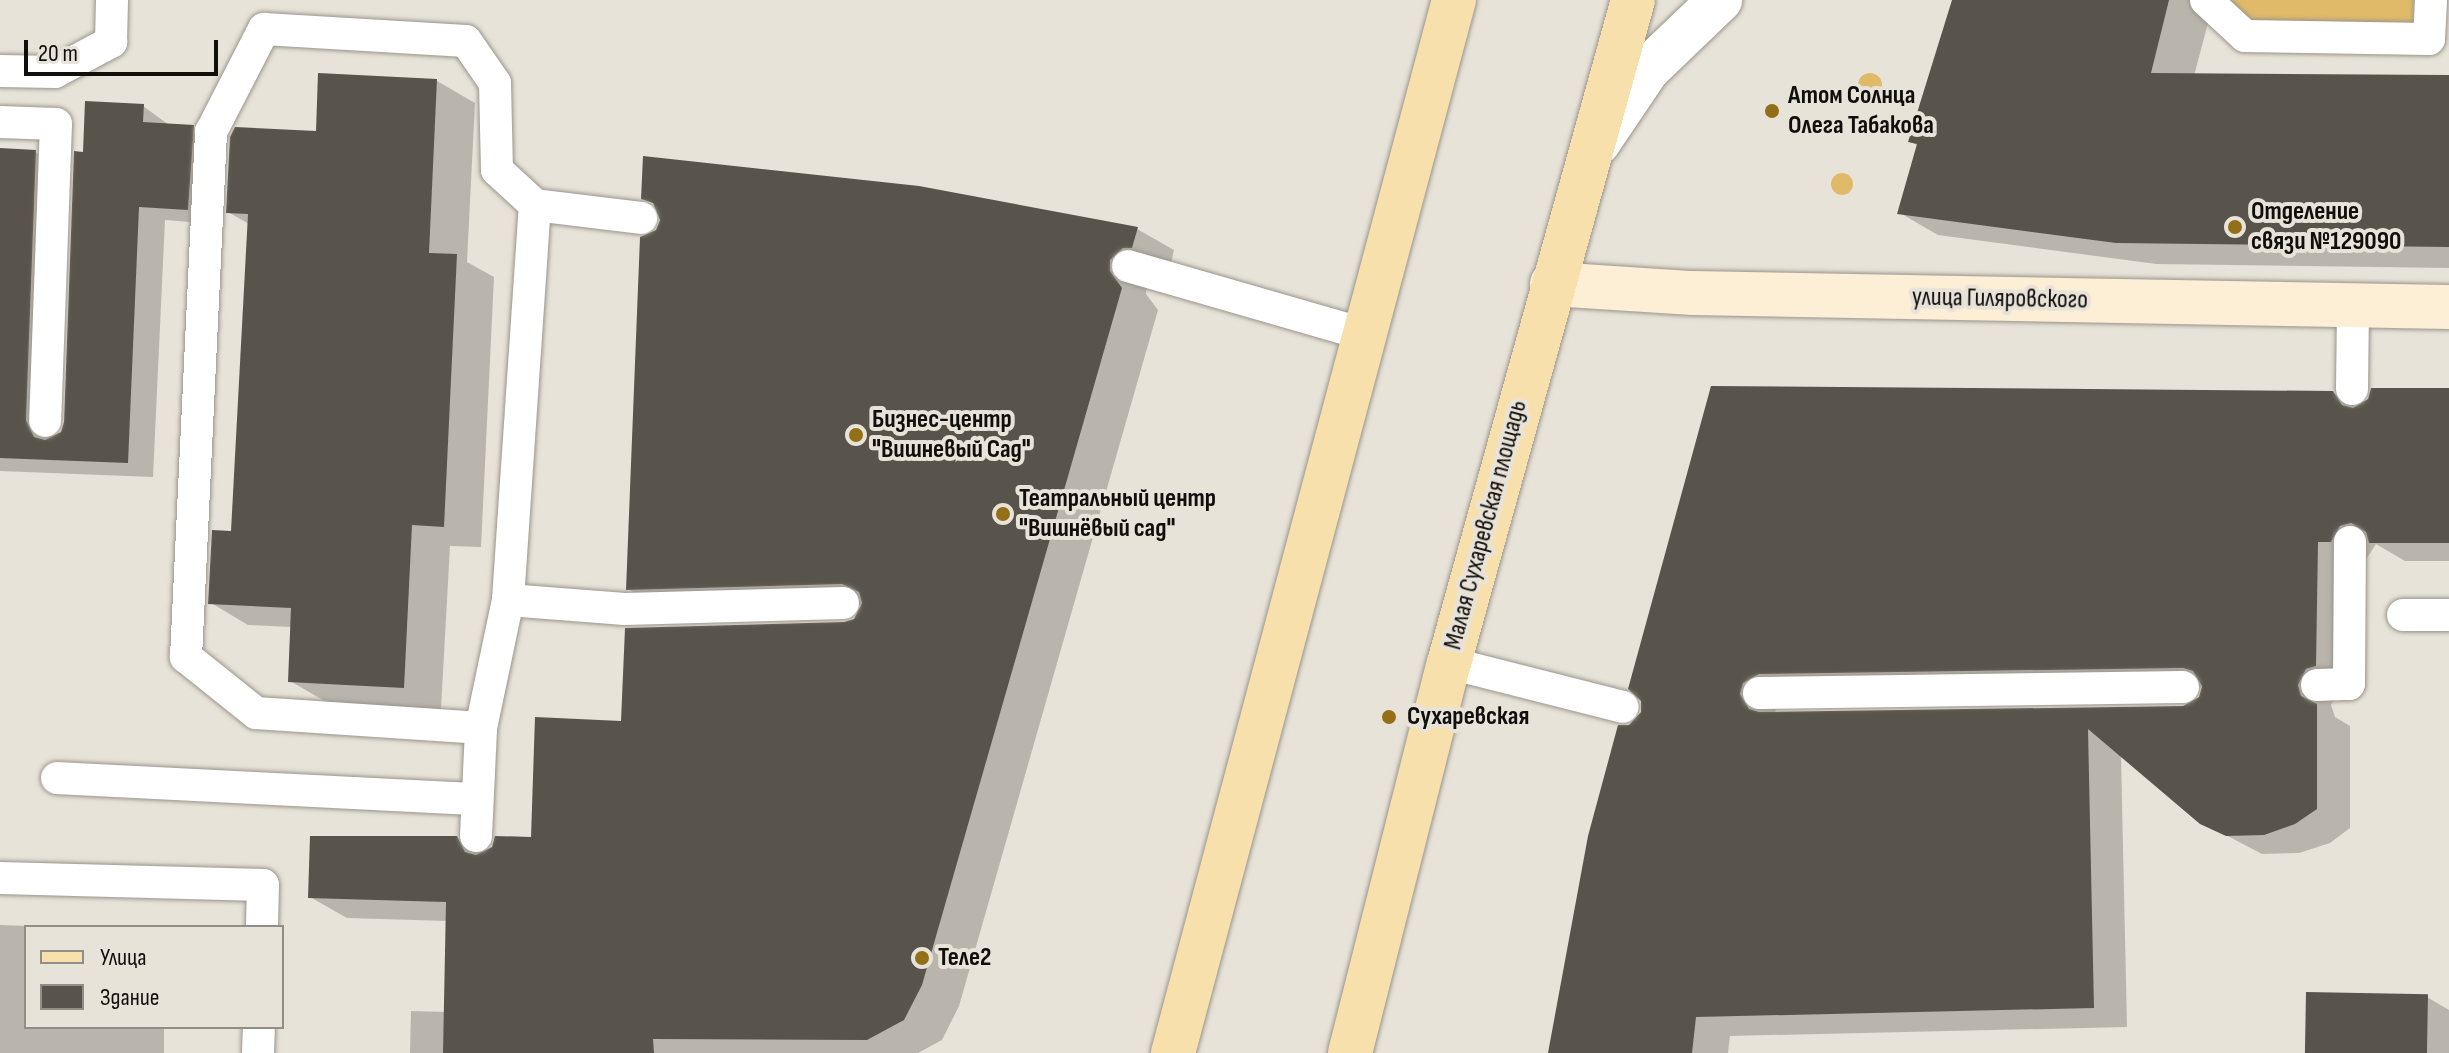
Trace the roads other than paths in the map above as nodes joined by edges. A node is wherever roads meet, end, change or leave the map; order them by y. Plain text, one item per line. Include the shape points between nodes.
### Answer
1 (112, 0) edge
2 (1454, 0) edge
3 (1633, 0) edge
4 (1720, 0) edge
5 (2206, 0) edge
6 (2431, 0) edge
7 (2439, 39) edge
8 (0, 71) edge
9 (0, 122) edge
10 (1589, 159) junction
11 (535, 205) junction
12 (641, 218) dead end
13 (1128, 266) dead end
14 (1552, 284) junction
15 (2353, 306) junction
16 (2449, 307) edge
17 (1364, 334) junction
18 (2352, 389) dead end
19 (45, 421) dead end
20 (2350, 542) dead end
21 (508, 600) junction
22 (843, 603) dead end
23 (2403, 615) dead end
24 (2449, 615) edge
25 (1449, 663) junction
26 (2317, 685) dead end
27 (2183, 687) dead end
28 (1759, 693) dead end
29 (1623, 707) dead end
30 (481, 728) junction
31 (57, 778) dead end
32 (476, 799) junction
33 (476, 836) dead end
34 (0, 878) edge
35 (262, 925) edge
36 (259, 1029) edge
37 (258, 1053) edge
38 (1173, 1053) edge
39 (1350, 1053) edge

1 - 8 lane via 111,42 55,72
2 - 17 main road
3 - 10 main road, Малая Сухаревская площадь
4 - 10 street via 1648,69 1615,112
5 - 7 lane via 2245,36
6 - 7 lane
9 - 19 lane via 56,124
10 - 14 main road, Малая Сухаревская площадь
11 - 12 lane
11 - 21 lane
11 - 30 lane via 497,170 495,83 466,41 264,29 211,132 186,657 256,713
13 - 17 lane
14 - 15 main road, улица Гиляровского via 1693,293
14 - 25 main road, Малая Сухаревская площадь
15 - 16 main road, улица Гиляровского
15 - 18 lane
17 - 38 main road
20 - 26 lane via 2349,684
21 - 22 lane via 625,609
21 - 30 lane
23 - 24 lane
25 - 29 lane
25 - 39 main road, Малая Сухаревская площадь
27 - 28 lane
30 - 32 lane
31 - 32 lane
32 - 33 lane
34 - 35 lane via 263,885
36 - 37 lane

